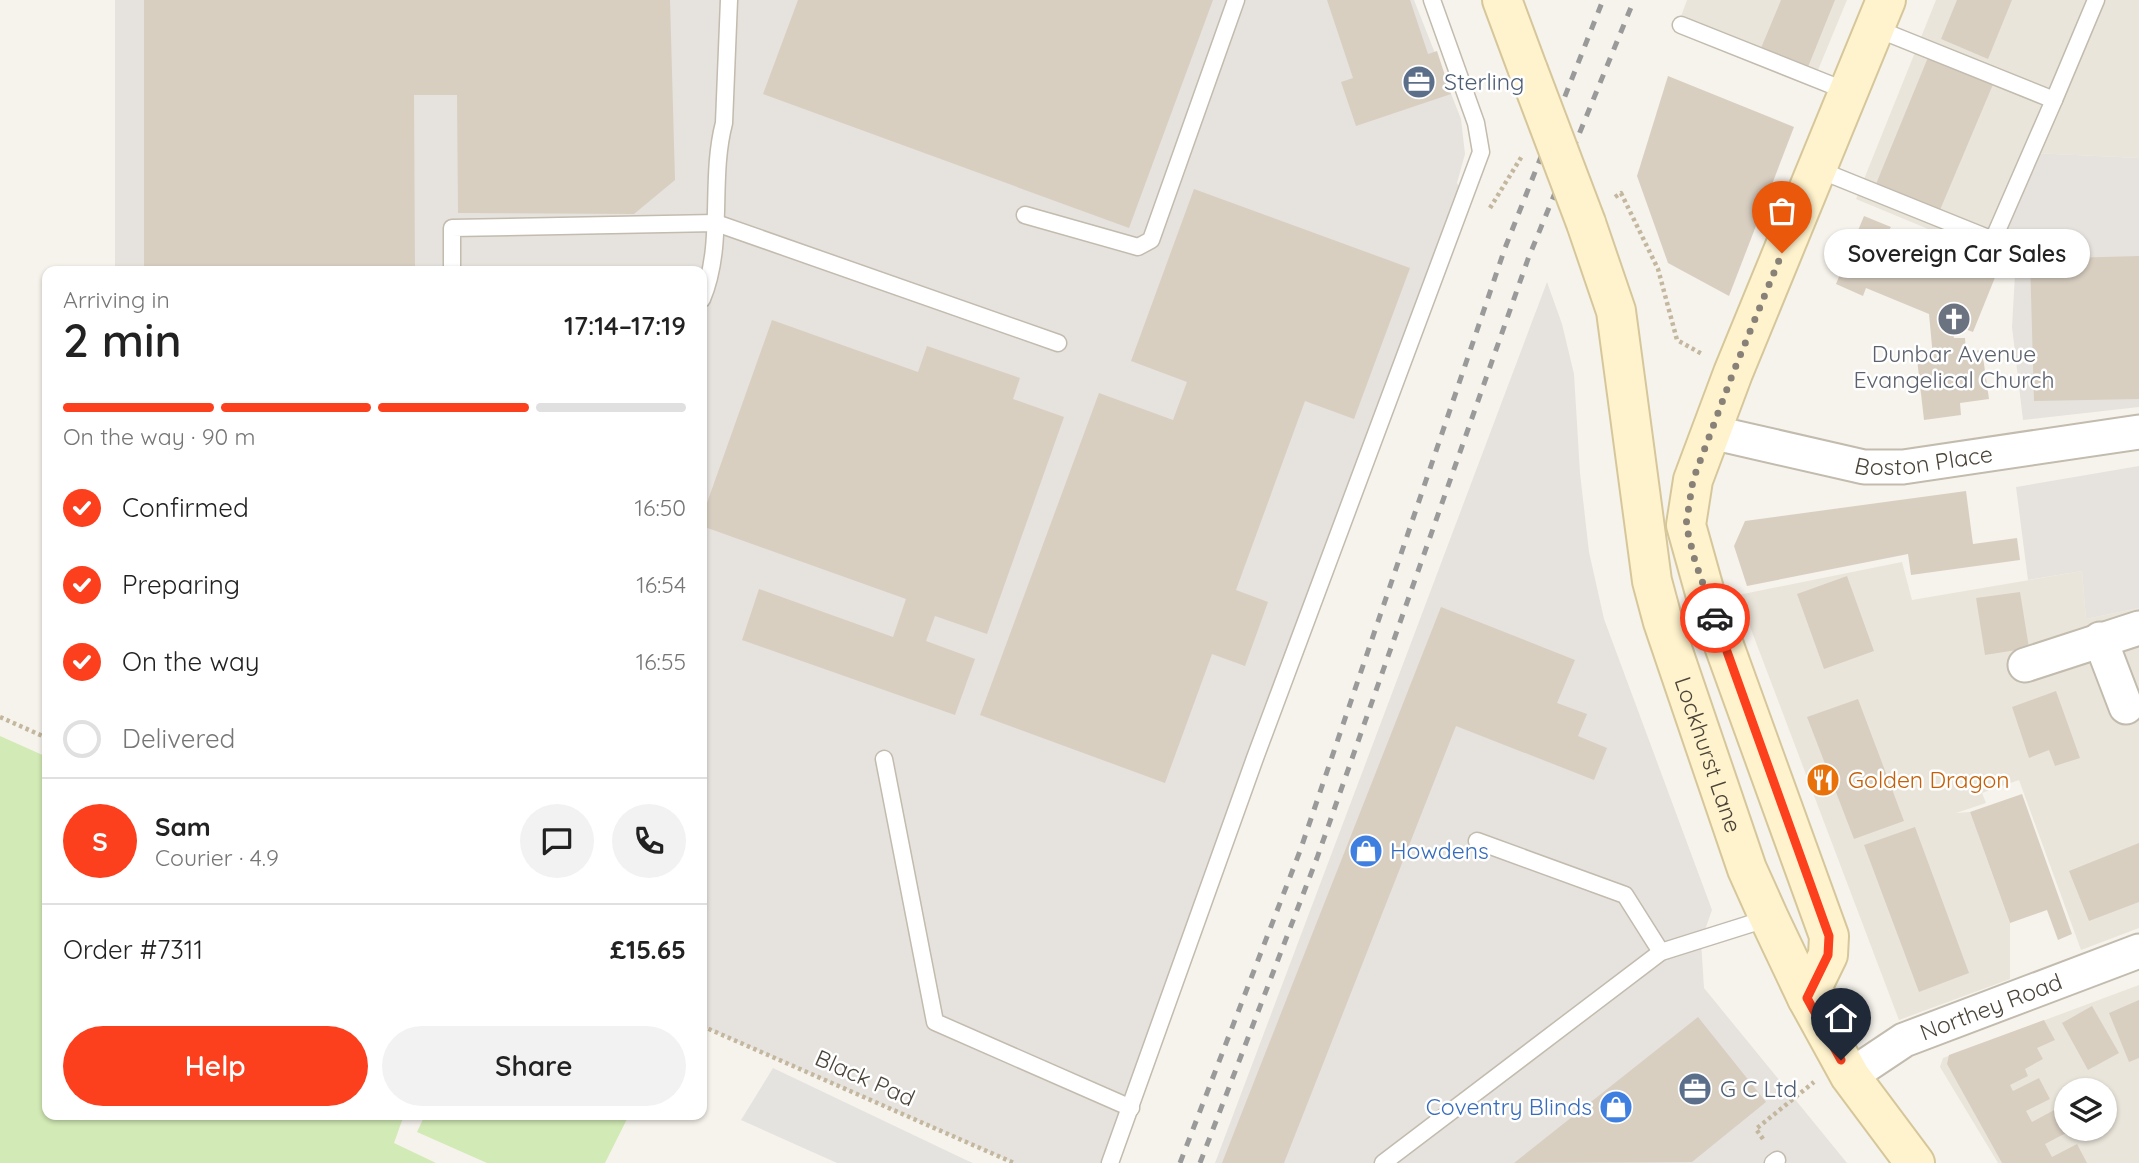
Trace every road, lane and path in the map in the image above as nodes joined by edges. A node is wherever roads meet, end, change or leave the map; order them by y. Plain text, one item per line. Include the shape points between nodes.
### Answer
1 (729, 0) edge
2 (1236, 0) edge
3 (1432, 0) edge
4 (1502, 0) edge
5 (2096, 0) edge
6 (1881, 14) edge
7 (1681, 25) dead end
8 (1849, 92) junction
9 (2054, 100) junction
10 (1542, 148) junction
11 (1817, 169) junction
12 (1621, 193) dead end
13 (1025, 215) dead end
14 (1483, 219) dead end
15 (716, 223) junction
16 (452, 266) edge
17 (707, 287) edge
18 (1058, 343) dead end
19 (1733, 373) junction
20 (1711, 432) junction
21 (2139, 432) edge
22 (2139, 628) edge
23 (2100, 639) junction
24 (2025, 665) dead end
25 (2126, 707) dead end
26 (0, 717) edge
27 (42, 736) edge
28 (884, 759) dead end
29 (1477, 841) dead end
30 (1769, 918) junction
31 (2139, 951) edge
32 (1661, 952) junction
33 (1807, 998) junction
34 (707, 1028) edge
35 (1845, 1068) junction
36 (1131, 1108) junction
37 (1775, 1161) edge
38 (1014, 1163) edge
39 (1110, 1163) edge
40 (1383, 1163) edge
41 (1915, 1163) edge

1 - 15 lane
2 - 13 lane via 1151,240 1138,247
3 - 36 lane via 1476,123 1481,152 1255,758
4 - 10 main road, Lockhurst Lane, bridge via 1528,69
5 - 9 lane
6 - 8 main road
6 - 9 lane
7 - 8 lane
8 - 11 main road
9 - 11 lane via 1993,240
10 - 14 path
10 - 30 main road, Lockhurst Lane, bridge via 1586,223 1616,311 1652,581 1747,869
11 - 19 main road
12 - 19 path via 1658,269 1677,340
15 - 16 lane via 452,228
15 - 17 lane
15 - 18 lane
19 - 20 main road
20 - 21 street, Boston Place via 1864,467 1903,467
20 - 33 main road via 1693,480 1686,525 1829,936 1828,955
22 - 23 street
23 - 24 street
23 - 25 street
26 - 27 path
28 - 36 lane via 935,1022
29 - 32 lane via 1625,895
30 - 32 lane
30 - 33 main road, Lockhurst Lane
31 - 35 street, Northey Road via 1904,1040
32 - 40 lane
33 - 35 main road, Lockhurst Lane
34 - 38 path, Black Pad
35 - 37 path via 1756,1129
35 - 41 main road, Lockhurst Lane
36 - 39 lane

